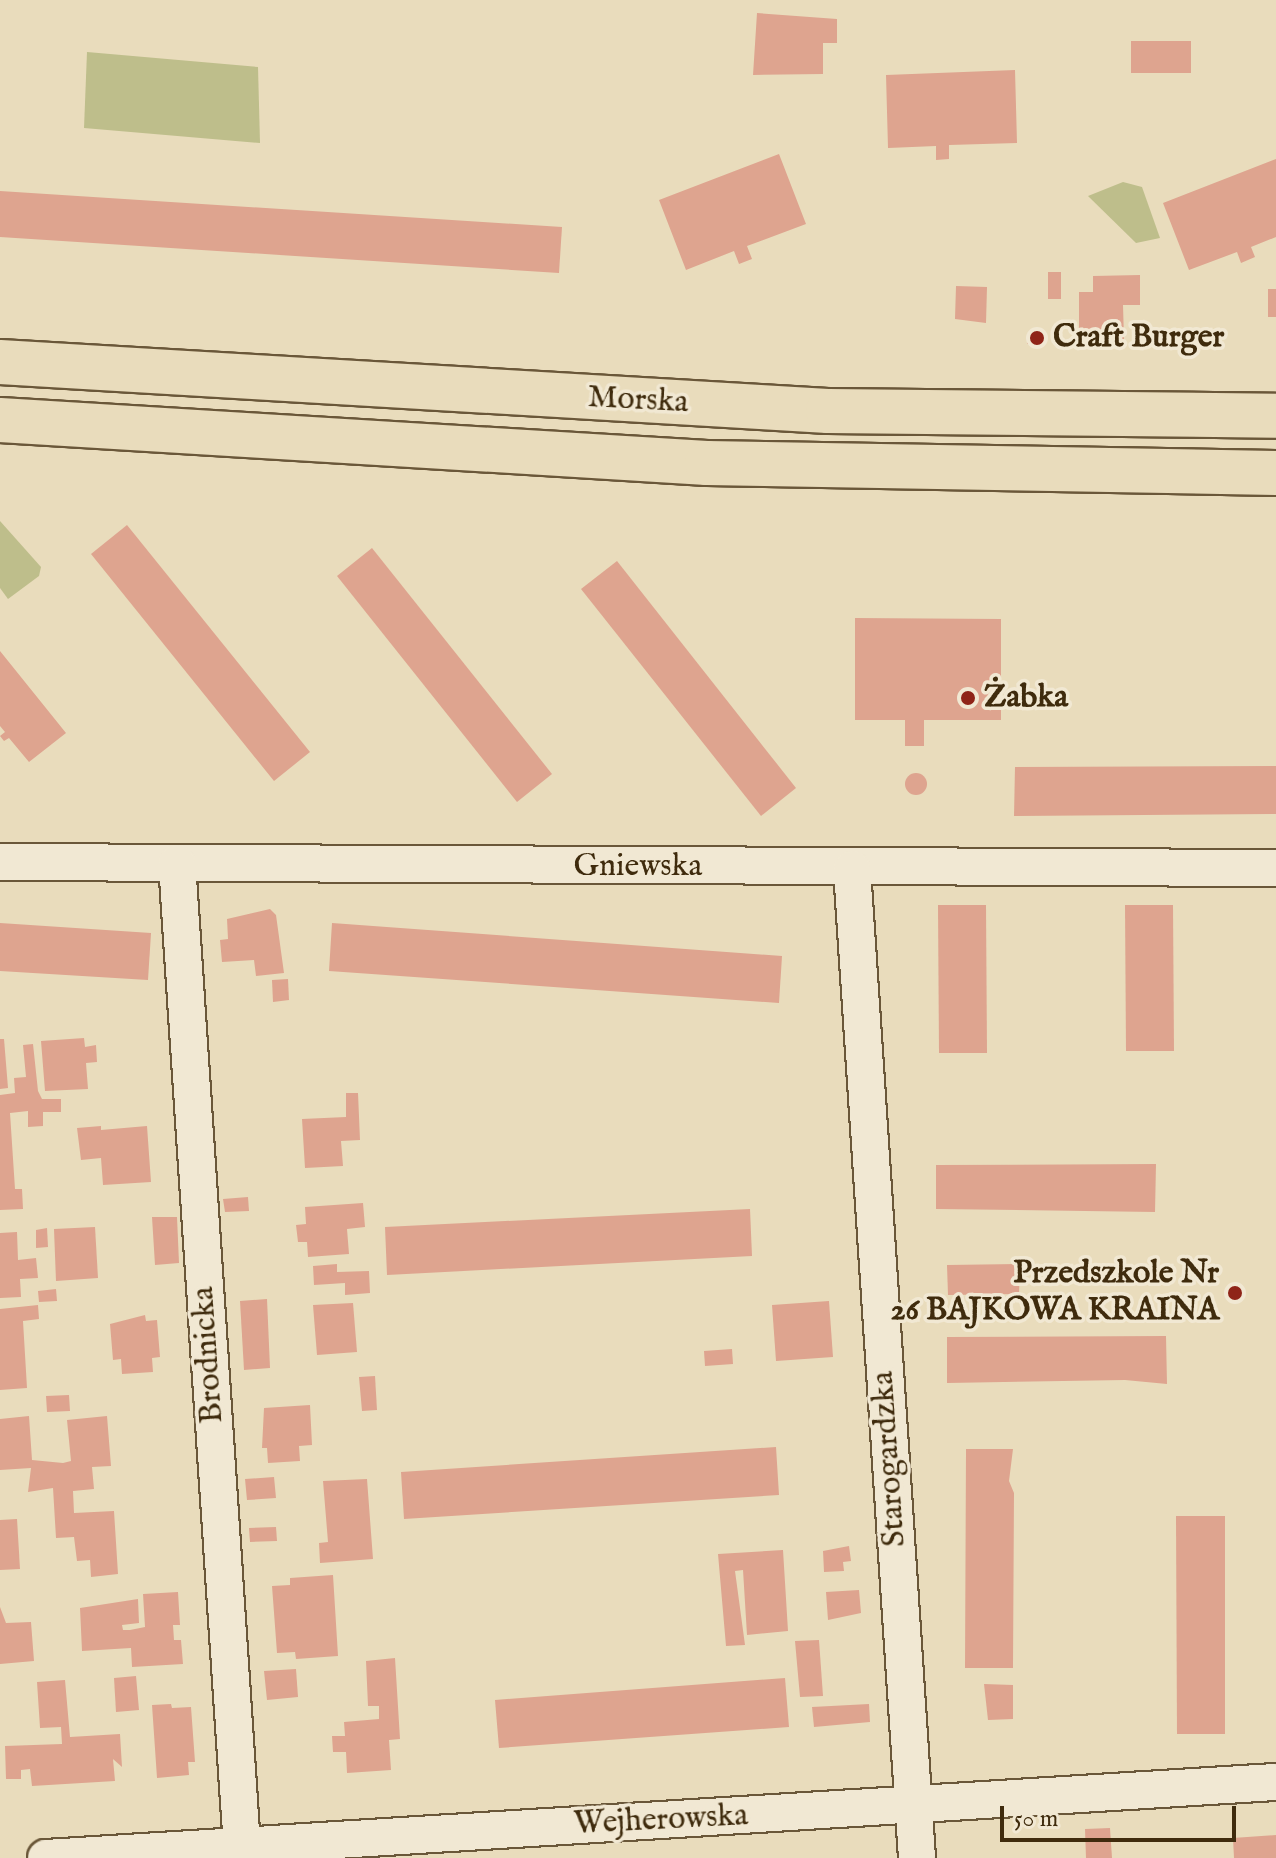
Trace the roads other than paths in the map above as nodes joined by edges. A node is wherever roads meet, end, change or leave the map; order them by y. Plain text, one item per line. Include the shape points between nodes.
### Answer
1 (0, 362) edge
2 (1276, 416) edge
3 (0, 420) edge
4 (1276, 473) edge
5 (0, 862) edge
6 (177, 863) junction
7 (1276, 868) edge
8 (852, 869) junction
9 (1276, 1782) edge
10 (913, 1807) junction
11 (242, 1846) junction
12 (46, 1858) edge
13 (917, 1858) edge

1 - 2 main road, Morska via 828,411
3 - 4 main road, Morska via 780,466
5 - 6 street, Gniewska
6 - 8 street, Gniewska
6 - 11 street, Brodnicka
7 - 8 street, Gniewska
8 - 10 street, Starogardzka
9 - 10 street, Wejherowska
10 - 11 street, Wejherowska
10 - 13 street, Starogardzka
11 - 12 street, Wejherowska

